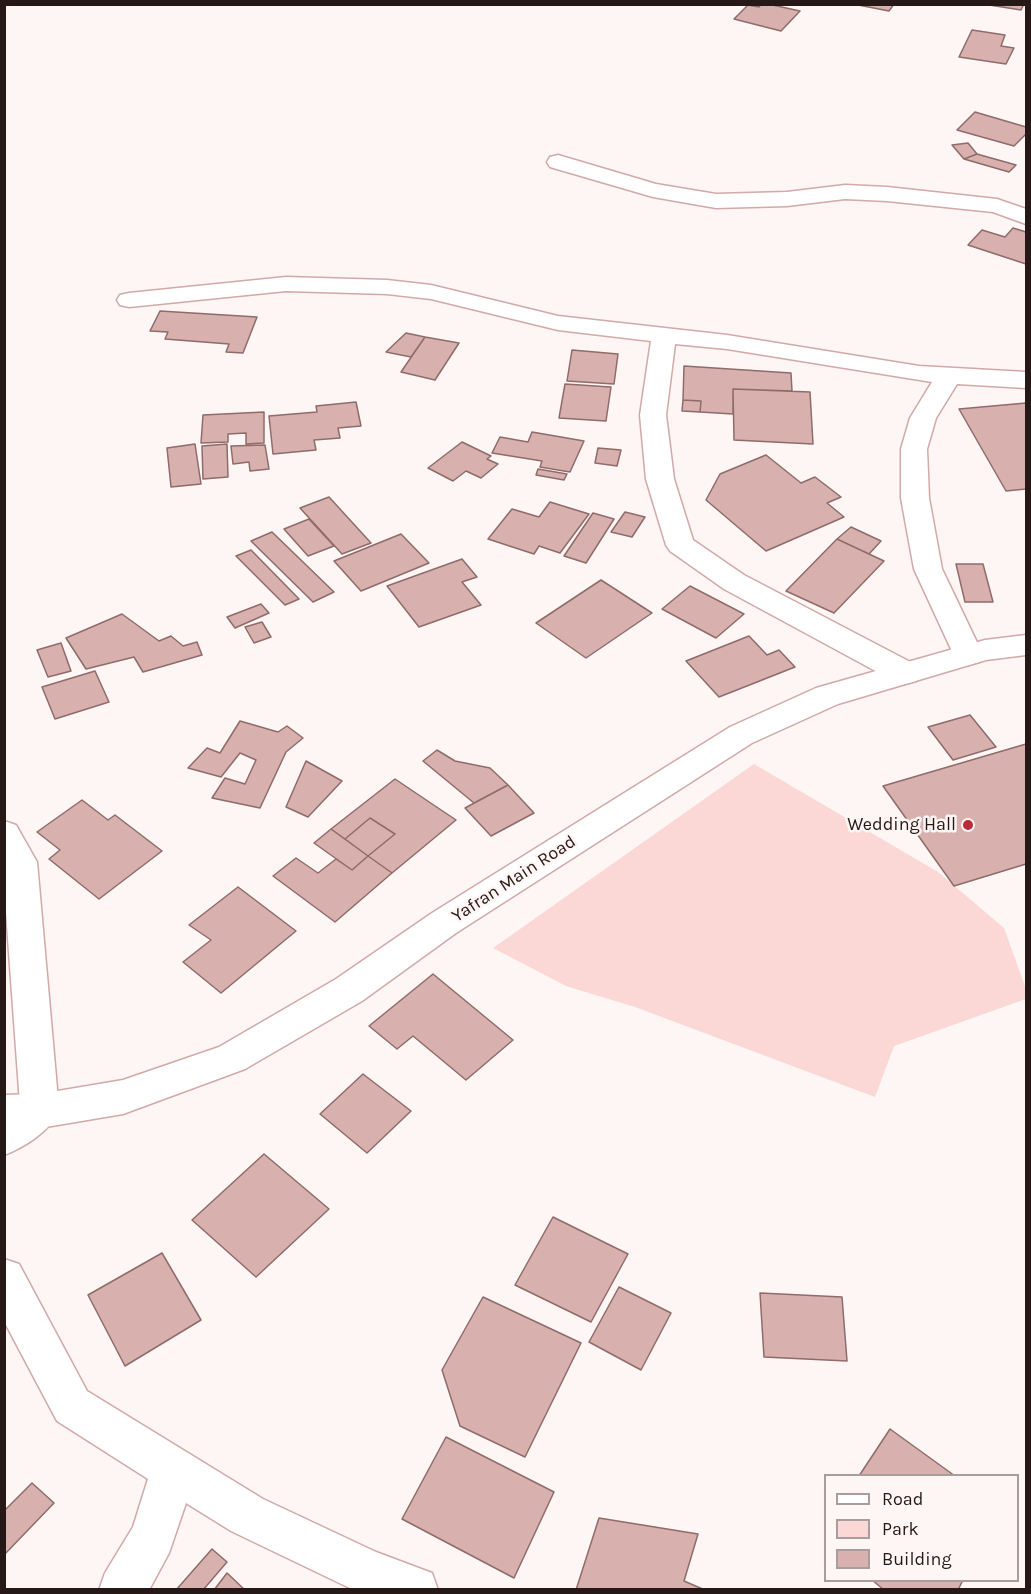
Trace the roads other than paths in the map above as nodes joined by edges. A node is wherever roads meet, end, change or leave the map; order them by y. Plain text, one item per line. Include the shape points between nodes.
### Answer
1 (558, 162) dead end
2 (1026, 217) edge
3 (129, 300) dead end
4 (664, 335) junction
5 (948, 377) junction
6 (1026, 380) edge
7 (1026, 645) edge
8 (968, 655) junction
9 (905, 674) junction
10 (4, 834) edge
11 (22, 1112) edge
12 (4, 1138) edge
13 (4, 1278) edge
14 (173, 1469) junction
15 (122, 1590) edge
16 (415, 1590) edge

1 - 2 street via 653,189 716,201 788,199 845,192 887,194 997,207
3 - 4 street via 286,284 387,287 431,292 558,323
4 - 5 street
4 - 9 street via 653,415 660,479 681,545 734,582
5 - 6 street
5 - 8 street via 923,418 914,449 915,498 928,568
7 - 8 street, Yafran Main Road
8 - 9 street, Yafran Main Road
9 - 11 street, Yafran Main Road via 827,696 741,735 444,923 349,990 232,1058 123,1097
10 - 11 street via 20,862
11 - 12 street
13 - 14 street via 72,1406
14 - 15 street via 153,1537
14 - 16 street via 247,1515

